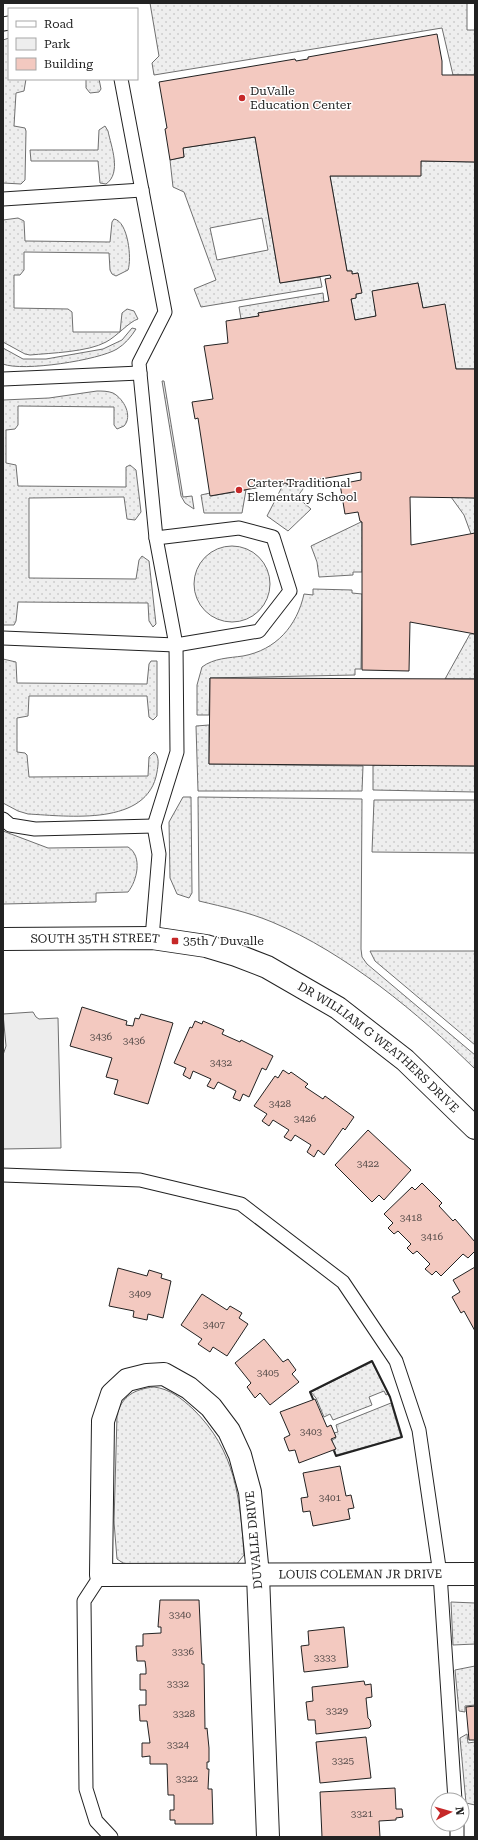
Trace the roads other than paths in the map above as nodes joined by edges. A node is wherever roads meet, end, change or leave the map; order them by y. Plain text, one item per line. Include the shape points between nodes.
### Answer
1 (121, 80) edge
2 (142, 190) junction
3 (3, 199) edge
4 (140, 373) junction
5 (3, 379) edge
6 (156, 538) junction
7 (3, 638) edge
8 (176, 645) junction
9 (3, 819) edge
10 (154, 826) junction
11 (152, 938) junction
12 (3, 939) edge
13 (277, 973) joint
14 (475, 1128) edge
15 (3, 1175) edge
16 (440, 1574) junction
17 (475, 1574) edge
18 (101, 1575) junction
19 (258, 1576) junction
20 (454, 1792) edge
21 (111, 1837) edge
22 (268, 1837) edge

1 - 2 lane
2 - 3 lane
2 - 4 lane via 164,312 138,362
4 - 5 lane
4 - 6 lane
6 - 8 lane
6 - 8 lane via 239,528 272,537 290,591 259,631
7 - 8 lane
8 - 10 lane via 177,752
9 - 10 lane via 10,825 35,829
10 - 11 lane via 159,854
11 - 12 street, SOUTH 35TH STREET
11 - 13 street, SOUTH 35TH STREET via 206,946 236,955
13 - 14 street, DR WILLIAM G WEATHERS DRIVE via 338,1008 405,1060
15 - 16 lane via 140,1180 241,1204 343,1282 396,1362 419,1430
16 - 17 street, LOUIS COLEMAN JR DRIVE
16 - 19 street, LOUIS COLEMAN JR DRIVE
16 - 20 lane
18 - 19 street, LOUIS COLEMAN JR DRIVE
18 - 19 street, DUVALLE DRIVE via 103,1421 112,1394 128,1380 164,1374 189,1388 211,1407 229,1431 240,1455 250,1492
18 - 21 lane via 84,1601 86,1789 96,1821
19 - 22 street, DUVALLE DRIVE

